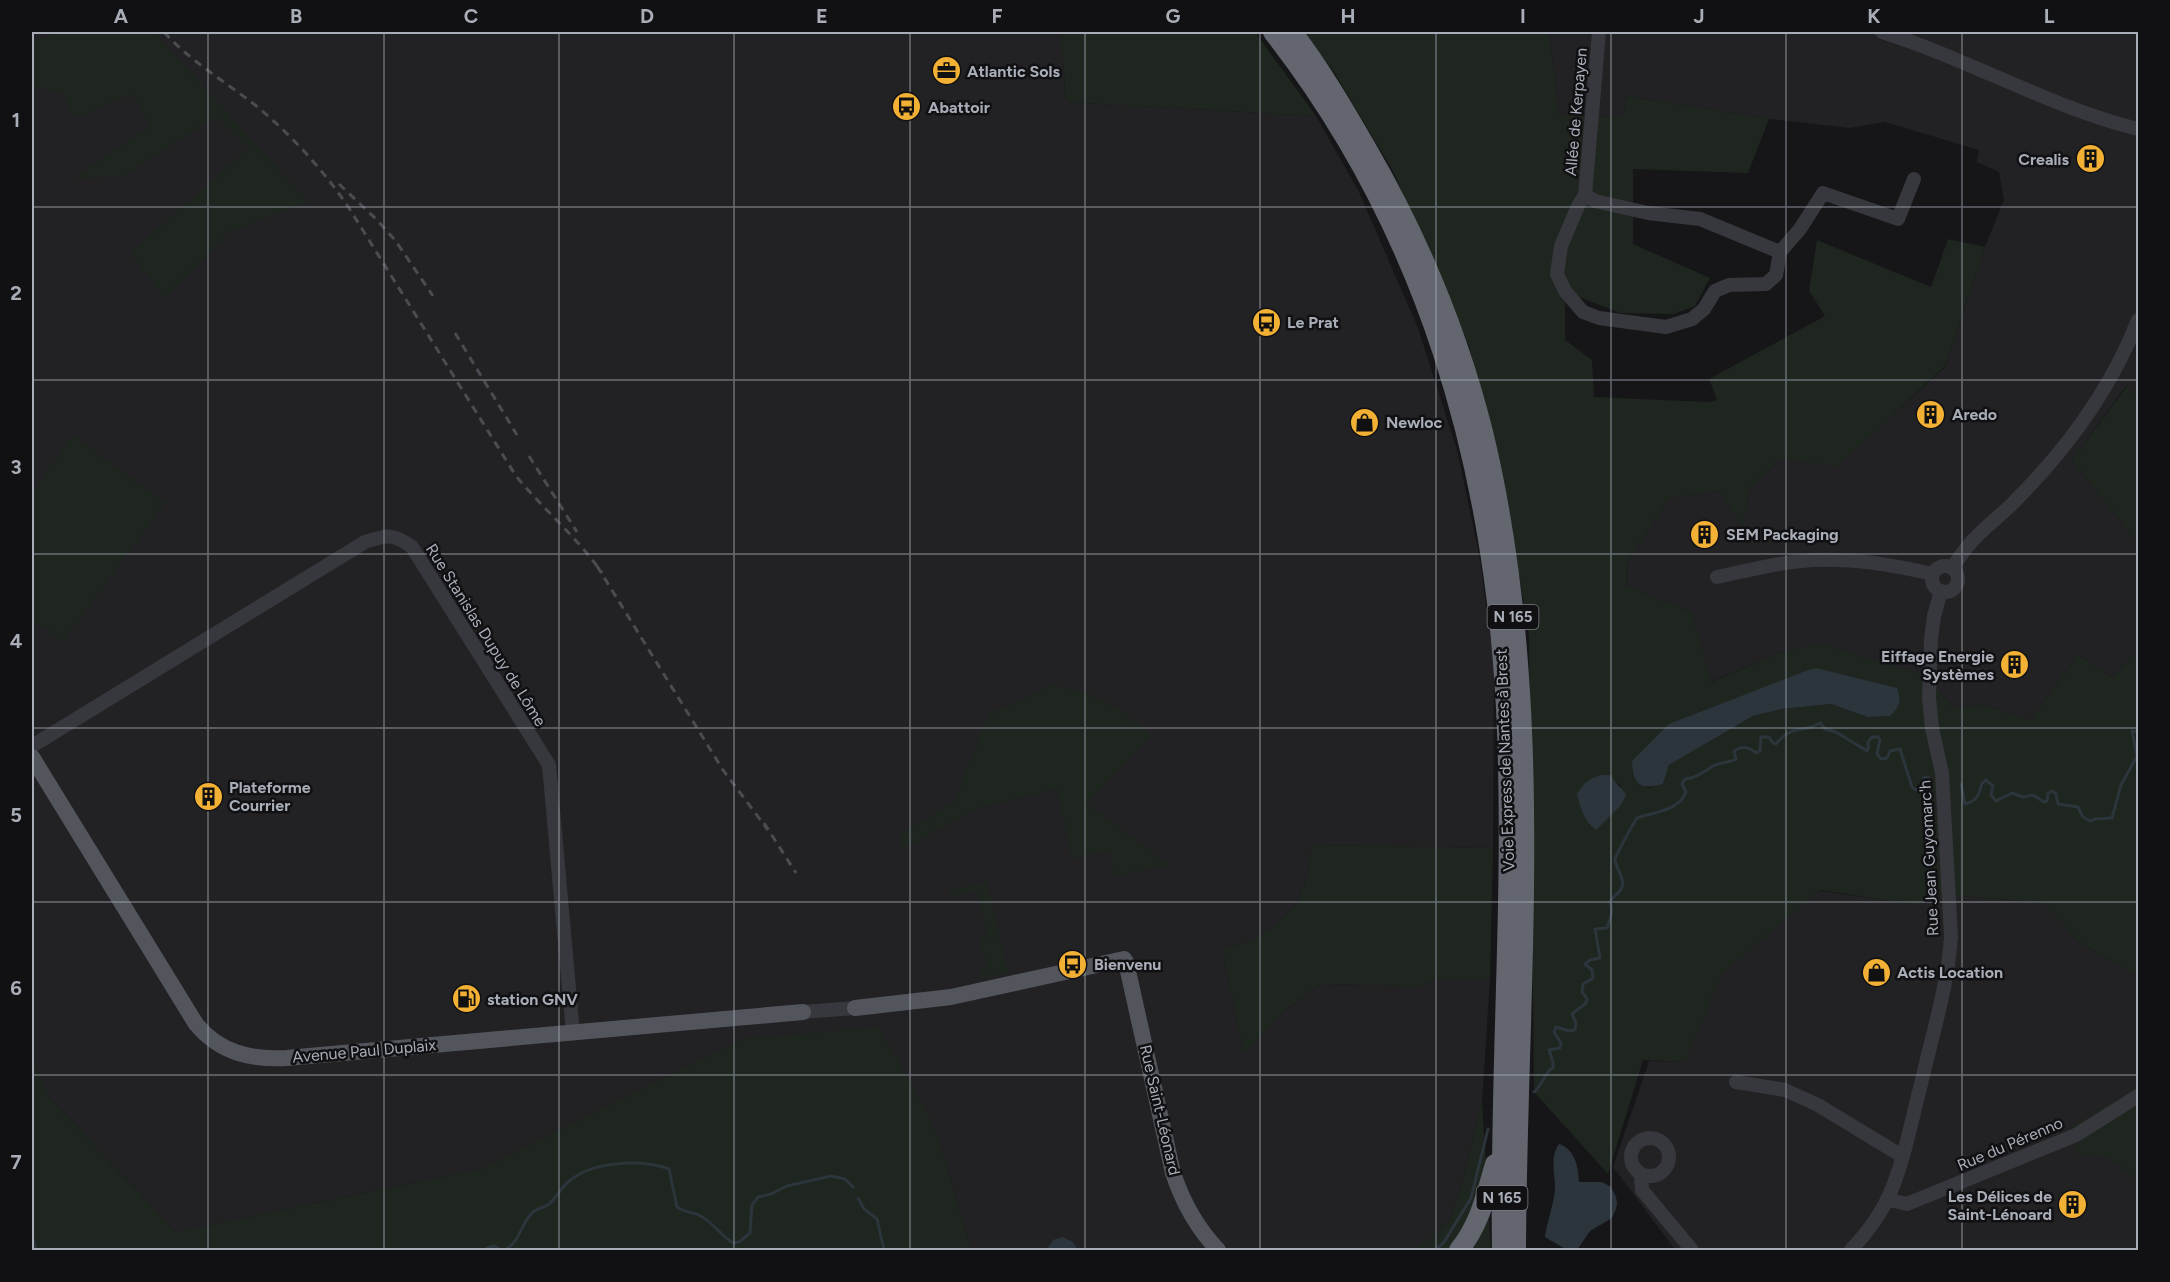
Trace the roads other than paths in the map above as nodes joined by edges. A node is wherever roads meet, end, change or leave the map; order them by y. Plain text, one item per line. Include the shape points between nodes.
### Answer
1 (1273, 32) edge
2 (1292, 32) edge
3 (1599, 32) edge
4 (1882, 32) edge
5 (2139, 129) edge
6 (1914, 179) dead end
7 (1585, 195) junction
8 (1780, 252) junction
9 (2139, 320) edge
10 (1952, 568) junction
11 (1933, 574) junction
12 (1717, 578) dead end
13 (1941, 591) junction
14 (32, 746) edge
15 (32, 757) edge
16 (855, 1008) joint
17 (803, 1012) joint
18 (573, 1033) junction
19 (1736, 1082) dead end
20 (2139, 1096) edge
21 (1503, 1144) junction
22 (1902, 1155) junction
23 (1641, 1174) dead end
24 (1887, 1199) junction
25 (1218, 1251) edge
26 (1459, 1251) edge
27 (1502, 1251) edge
28 (1516, 1251) edge
29 (1692, 1251) edge
30 (1851, 1251) edge

1 - 21 highway, Voie Express de Nantes à Brest / N 165 via 1340,131 1411,266 1457,392 1481,492 1498,605 1508,743
2 - 28 highway, Voie Express de Nantes à Brest / N 165 via 1348,116 1415,241 1471,388 1495,489 1514,618 1522,756
3 - 7 street, Allée de Kerpayen
4 - 5 street via 2031,93
6 - 8 street via 1898,219 1823,193
7 - 8 street, Allée de Kerpayen via 1595,201 1648,213 1700,219
7 - 8 street, Allée de Kerpayen via 1561,246 1557,274 1583,312 1599,318 1666,327 1692,319 1715,291 1729,285 1766,284 1776,275
9 - 10 street via 2092,410 2061,452 1969,544
10 - 11 street via 1941,567
10 - 13 street via 1957,575 1955,586
11 - 12 street via 1872,561 1813,560 1770,565
11 - 13 street via 1932,582
13 - 22 street, Rue Jean Guyomarc'h via 1932,627 1929,698 1944,797 1950,957
14 - 18 street, Rue Stanislas Dupuy de Lôme via 365,542 398,537 412,547 549,765
15 - 18 main road, Avenue Paul Duplaix via 196,1024 224,1048 268,1059
16 - 17 street, Avenue Paul Duplaix
16 - 25 main road, Rue Saint-Léonard via 951,997 1124,959 1176,1180 1191,1217
17 - 18 main road, Avenue Paul Duplaix
19 - 22 street via 1785,1090
20 - 24 street, Rue du Pérenno via 2076,1135 2030,1154 1907,1204
21 - 26 highway via 1477,1223
21 - 27 highway, Voie Express de Nantes à Brest / N 165
22 - 24 street, Rue Jean Guyomarc'h
23 - 29 street via 1642,1190
24 - 30 street, Rue Jean Guyomarc'h

